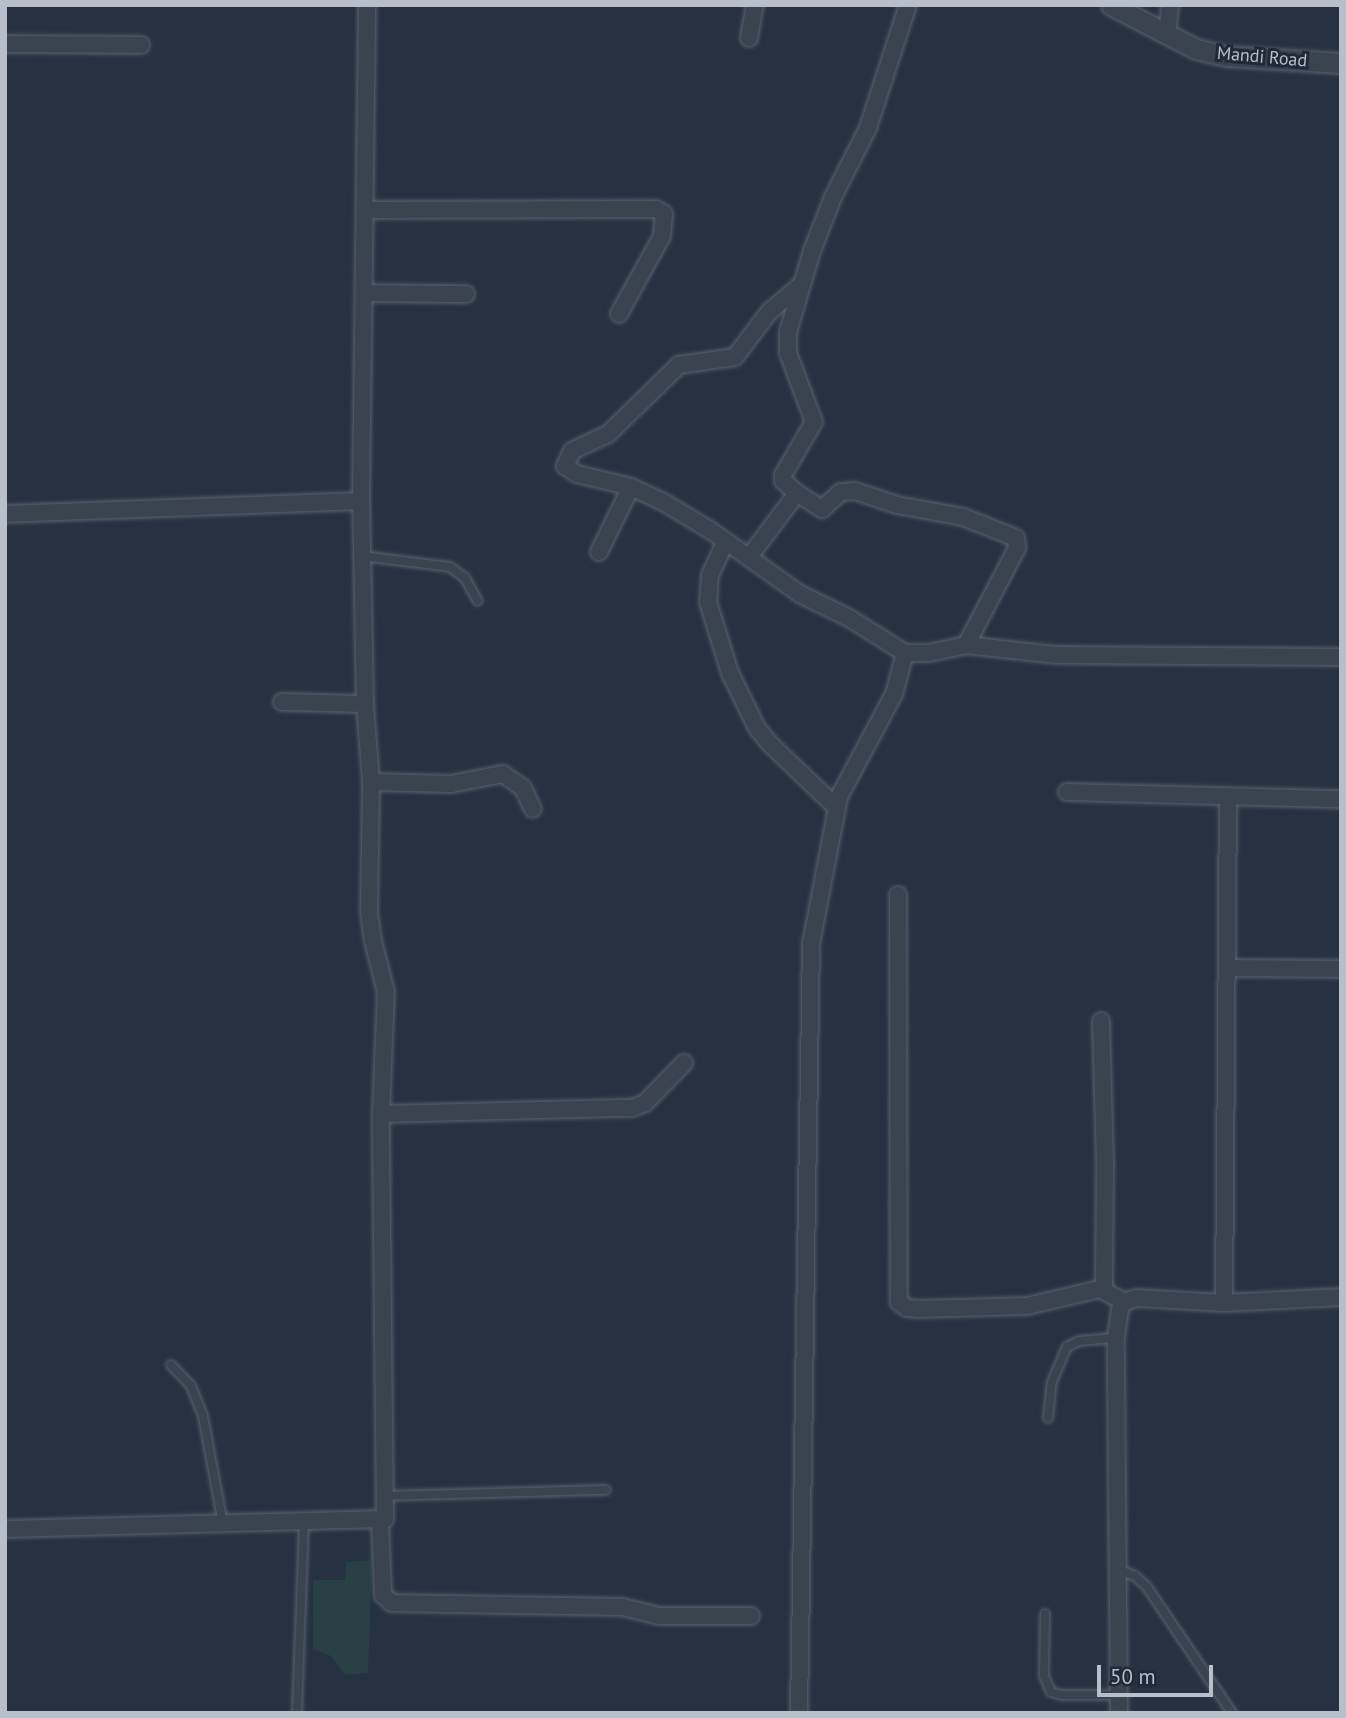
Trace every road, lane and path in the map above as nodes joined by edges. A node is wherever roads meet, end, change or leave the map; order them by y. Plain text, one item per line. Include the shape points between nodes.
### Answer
1 (367, 5) edge
2 (755, 5) edge
3 (908, 5) edge
4 (1111, 5) edge
5 (1170, 5) edge
6 (1167, 35) junction
7 (749, 38) dead end
8 (5, 44) edge
9 (141, 46) dead end
10 (1341, 63) edge
11 (365, 210) junction
12 (802, 284) junction
13 (364, 293) junction
14 (466, 293) dead end
15 (619, 314) dead end
16 (631, 487) junction
17 (797, 493) junction
18 (361, 502) junction
19 (5, 514) edge
20 (725, 543) junction
21 (599, 552) dead end
22 (362, 556) junction
23 (749, 557) junction
24 (478, 601) dead end
25 (966, 645) junction
26 (905, 653) junction
27 (1341, 657) edge
28 (282, 702) dead end
29 (365, 704) junction
30 (370, 782) junction
31 (1067, 792) dead end
32 (1228, 796) junction
33 (1341, 799) edge
34 (836, 807) junction
35 (533, 809) dead end
36 (898, 895) dead end
37 (1227, 968) junction
38 (1341, 969) edge
39 (1101, 1021) dead end
40 (684, 1063) dead end
41 (381, 1114) junction
42 (1104, 1290) junction
43 (1341, 1297) edge
44 (1124, 1303) junction
45 (1224, 1303) junction
46 (1116, 1338) junction
47 (171, 1364) dead end
48 (1048, 1418) dead end
49 (606, 1490) dead end
50 (385, 1496) junction
51 (380, 1520) junction
52 (223, 1524) junction
53 (303, 1524) junction
54 (5, 1529) edge
55 (1120, 1570) junction
56 (1045, 1614) dead end
57 (751, 1616) dead end
58 (1120, 1695) junction
59 (297, 1713) edge
60 (799, 1713) edge
61 (1119, 1713) edge
62 (1232, 1713) edge

1 - 11 street
2 - 7 street
3 - 12 street via 868,128 834,197
4 - 6 street, Mandi Road
5 - 6 street
6 - 10 street, Mandi Road via 1196,49 1227,56
8 - 9 street
11 - 13 street
11 - 15 street via 656,209 664,215 662,236
12 - 16 street via 769,312 735,357 678,365 613,431 577,447 565,461 577,474
12 - 17 street via 787,347 814,422 783,477
13 - 14 street
13 - 18 street
16 - 20 street
16 - 21 street
17 - 23 street
17 - 25 street via 822,509 841,492 855,491 897,505 963,517 1016,538 1017,548
18 - 19 street
18 - 22 street
20 - 23 street
20 - 34 street via 710,575 708,602 730,673 757,728
22 - 24 lane via 450,567 465,578
22 - 29 street
23 - 26 street via 800,594
25 - 26 street
25 - 27 street via 1057,655
26 - 34 street via 894,694
28 - 29 street
29 - 30 street
30 - 35 street via 451,784 503,774 523,788
30 - 41 street via 370,929 386,992
31 - 32 street
32 - 33 street
32 - 37 street
34 - 60 street via 811,944
36 - 42 street via 899,1302 918,1309 1027,1306
37 - 38 street
37 - 45 street
39 - 42 street
40 - 41 street via 645,1103 632,1108
41 - 50 street
42 - 44 street
43 - 45 street
44 - 45 street via 1137,1298
44 - 46 street
46 - 48 lane via 1079,1341 1067,1347 1052,1382
46 - 55 street
47 - 52 lane via 191,1386 203,1416
49 - 50 lane
50 - 51 street via 385,1520
51 - 53 street
51 - 57 street via 383,1595 392,1603 623,1607 660,1616
52 - 53 street
52 - 54 street
53 - 59 lane
55 - 58 street
55 - 62 lane via 1147,1587
56 - 58 lane via 1044,1676 1051,1692
58 - 61 street

